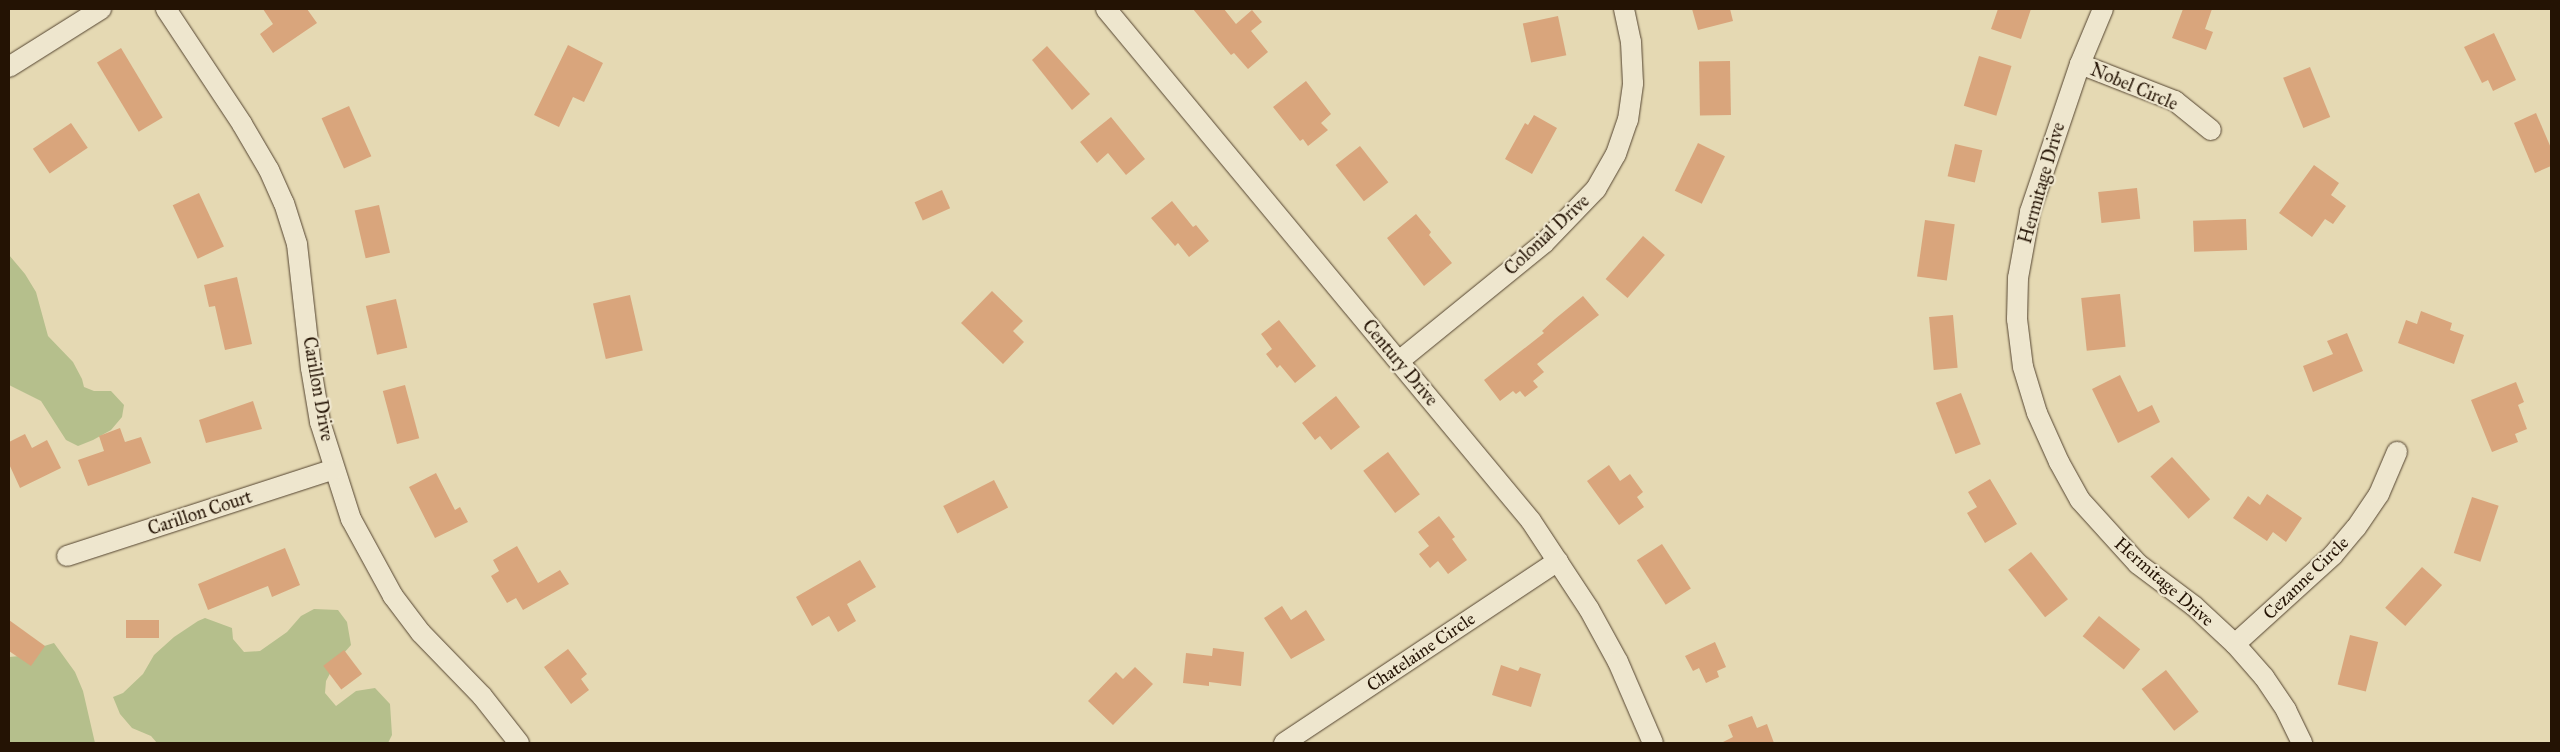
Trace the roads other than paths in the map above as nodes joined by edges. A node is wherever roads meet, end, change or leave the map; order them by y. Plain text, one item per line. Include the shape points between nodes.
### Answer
1 (101, 9) edge
2 (166, 9) edge
3 (1106, 9) edge
4 (1624, 9) edge
5 (2103, 9) edge
6 (2080, 64) junction
7 (9, 67) edge
8 (2211, 130) dead end
9 (1399, 361) junction
10 (2398, 452) dead end
11 (334, 469) junction
12 (67, 556) dead end
13 (1558, 561) junction
14 (2235, 644) junction
15 (520, 743) edge
16 (1284, 743) edge
17 (1653, 743) edge
18 (2302, 743) edge

1 - 7 street
2 - 11 street, Carillon Drive via 242,124 284,203 297,244 311,368 320,422
3 - 9 street, Century Drive
4 - 9 street, Colonial Drive via 1631,42 1633,83 1628,120 1616,154 1596,189 1544,243
5 - 6 street, Hermitage Drive
6 - 8 street, Nobel Circle via 2175,102
6 - 14 street, Hermitage Drive via 2030,212 2024,243 2018,278 2023,367 2037,413 2080,500 2138,564 2194,606
9 - 13 street, Century Drive via 1531,521
10 - 14 street, Cezanne Circle via 2378,494 2356,528 2333,555
11 - 12 street, Carillon Court
11 - 15 street, Carillon Drive via 351,519 393,596 421,633 482,696
13 - 16 street, Chatelaine Circle
13 - 17 street, Century Drive via 1618,662
14 - 18 street, Hermitage Drive via 2264,677 2286,710

